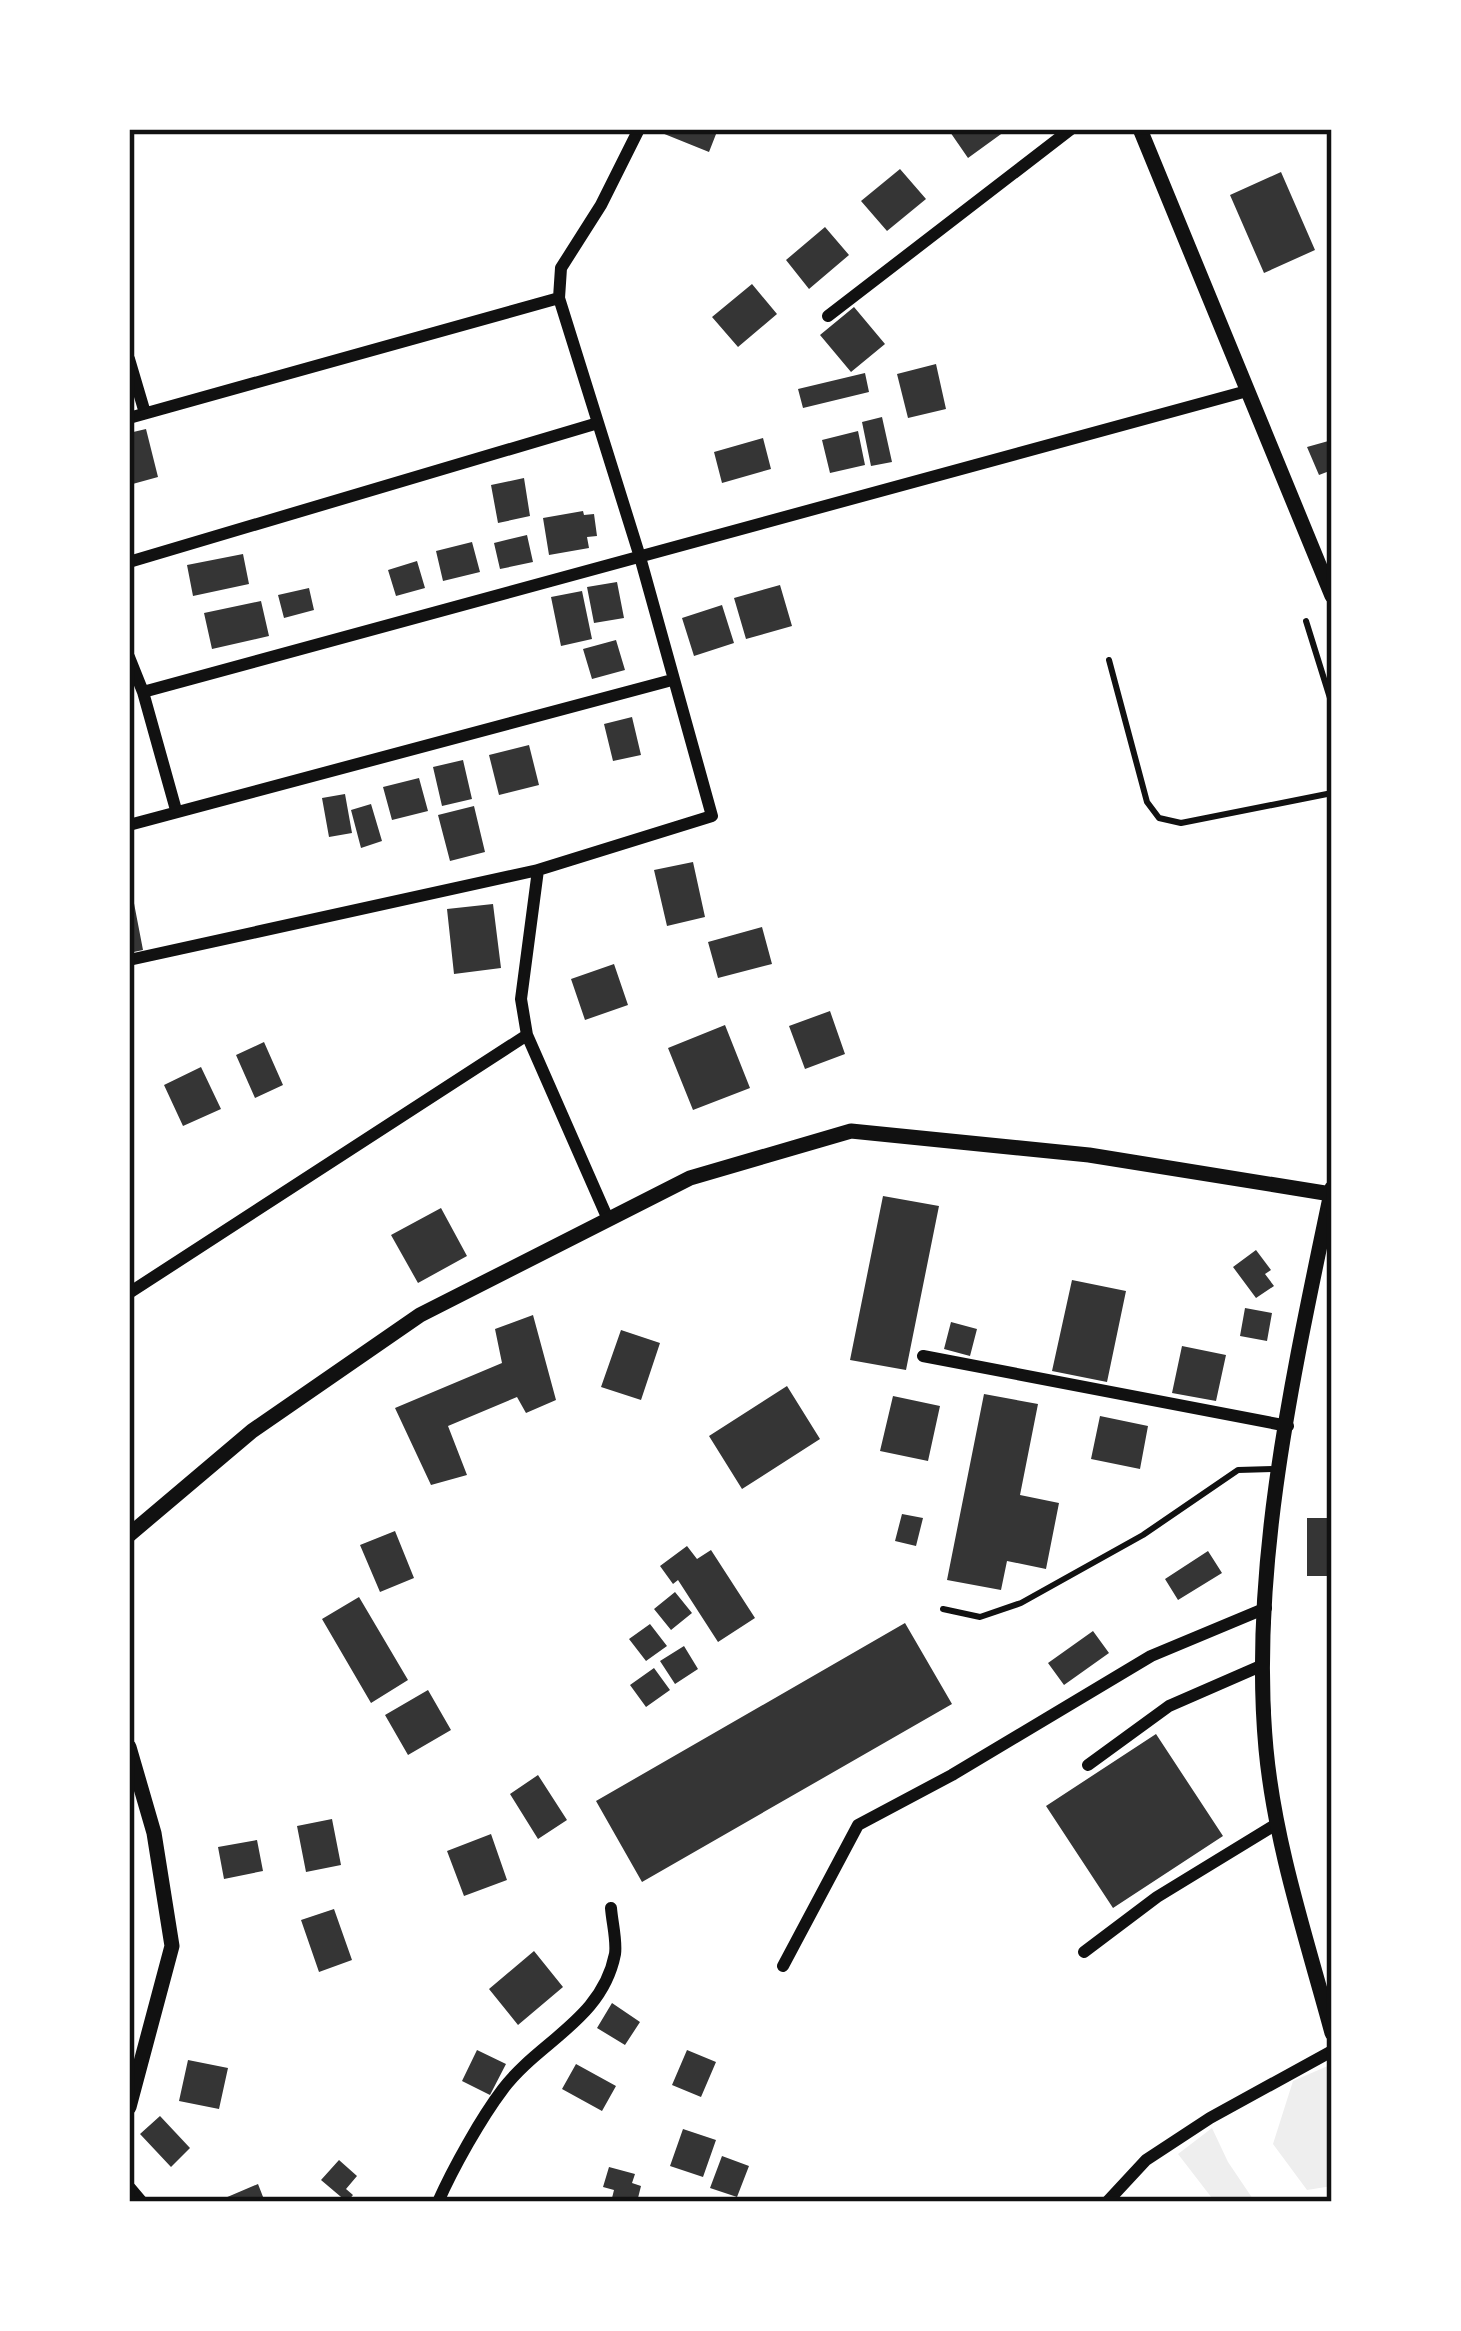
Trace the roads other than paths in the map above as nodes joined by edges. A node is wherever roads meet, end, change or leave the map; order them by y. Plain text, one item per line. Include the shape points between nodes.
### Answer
1 (639, 129) edge
2 (1071, 129) edge
3 (1140, 129) edge
4 (559, 298) junction
5 (828, 316) dead end
6 (129, 359) edge
7 (1247, 392) junction
8 (145, 413) junction
9 (129, 418) edge
10 (598, 423) junction
11 (640, 557) junction
12 (129, 562) edge
13 (1332, 596) edge
14 (1306, 620) dead end
15 (129, 657) edge
16 (1108, 660) dead end
17 (672, 680) junction
18 (142, 692) junction
19 (1331, 700) edge
20 (1332, 793) edge
21 (176, 810) junction
22 (129, 825) edge
23 (538, 870) junction
24 (129, 960) edge
25 (527, 1035) junction
26 (1331, 1191) edge
27 (607, 1217) junction
28 (129, 1293) edge
29 (923, 1356) dead end
30 (1288, 1426) junction
31 (1279, 1470) junction
32 (129, 1535) edge
33 (1266, 1608) junction
34 (943, 1610) dead end
35 (1263, 1665) junction
36 (129, 1747) edge
37 (1088, 1765) dead end
38 (1278, 1822) junction
39 (611, 1908) dead end
40 (1084, 1952) dead end
41 (783, 1966) dead end
42 (1326, 1987) edge
43 (1332, 2033) edge
44 (1332, 2050) edge
45 (129, 2107) edge
46 (129, 2189) edge
47 (140, 2202) edge
48 (438, 2202) edge
49 (1107, 2202) edge

1 - 4 street via 561,268
2 - 5 street
3 - 7 street
4 - 8 street
4 - 10 street
6 - 8 street
7 - 11 street
7 - 13 street
8 - 9 street
10 - 11 street
10 - 12 street
11 - 17 street
11 - 18 street
14 - 19 lane
15 - 18 street
16 - 20 lane via 1147,802 1160,818 1181,823
17 - 21 street
17 - 23 street via 712,817
18 - 21 street
21 - 22 street
23 - 24 street
23 - 25 street via 521,999
25 - 27 street
25 - 28 street
26 - 27 street via 850,1131 690,1178
26 - 30 street
27 - 32 street via 420,1315 252,1431
29 - 30 street
30 - 31 street
31 - 33 street
31 - 34 lane via 1238,1470 1021,1603 980,1617
33 - 35 street
33 - 41 street via 1151,1656 858,1825
35 - 37 street via 1169,1706
35 - 38 street
36 - 45 street via 154,1833 172,1946
38 - 40 street
38 - 42 street
39 - 48 street via 615,1952 597,1999 504,2088
42 - 43 street
44 - 49 street via 1146,2160
46 - 47 street

